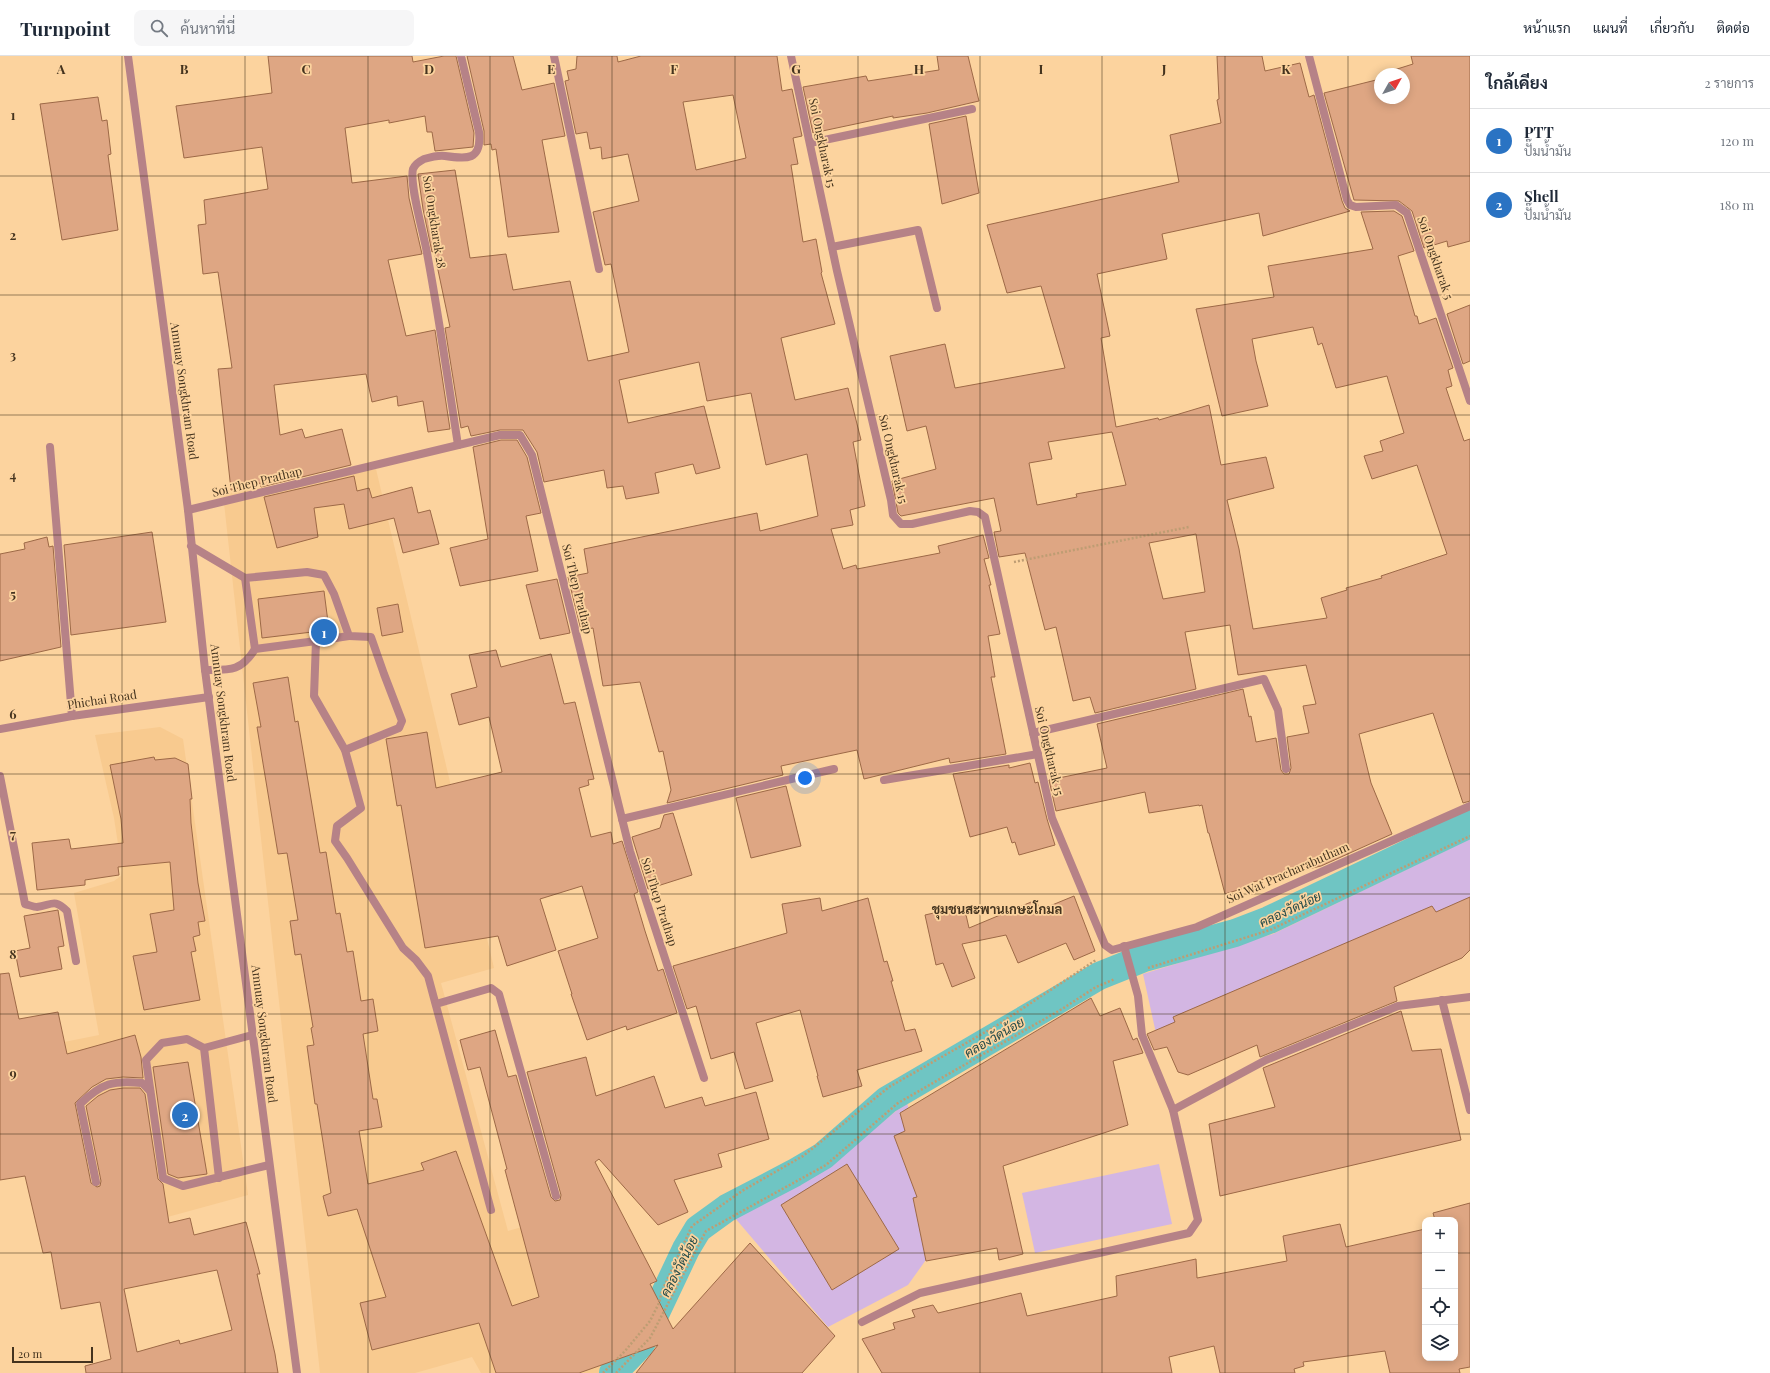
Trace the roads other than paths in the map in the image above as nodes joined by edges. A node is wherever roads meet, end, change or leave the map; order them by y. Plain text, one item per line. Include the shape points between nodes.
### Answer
1 (128, 56) edge
2 (461, 56) edge
3 (554, 56) edge
4 (791, 56) edge
5 (1309, 56) edge
6 (972, 108) dead end
7 (810, 143) junction
8 (832, 247) junction
9 (599, 269) dead end
10 (937, 308) dead end
11 (1470, 401) edge
12 (458, 445) junction
13 (50, 447) dead end
14 (188, 510) junction
15 (191, 546) junction
16 (245, 578) junction
17 (349, 636) junction
18 (316, 641) junction
19 (255, 649) junction
20 (205, 670) junction
21 (209, 696) junction
22 (72, 716) junction
23 (0, 729) edge
24 (1033, 733) junction
25 (345, 750) junction
26 (1038, 754) junction
27 (834, 769) dead end
28 (1286, 769) dead end
29 (0, 776) edge
30 (884, 780) dead end
31 (1470, 806) edge
32 (622, 819) junction
33 (1125, 949) junction
34 (1112, 950) joint
35 (76, 961) dead end
36 (1470, 997) edge
37 (1442, 1000) junction
38 (436, 1004) junction
39 (252, 1035) junction
40 (204, 1048) junction
41 (704, 1078) dead end
42 (150, 1091) junction
43 (1172, 1110) junction
44 (1470, 1110) edge
45 (269, 1165) junction
46 (219, 1178) junction
47 (96, 1182) dead end
48 (556, 1196) dead end
49 (491, 1210) dead end
50 (862, 1322) dead end
51 (297, 1373) edge

1 - 14 street, Amnuay Songkhram Road
2 - 12 street, Soi Ongkharak 28 via 479,132 478,151 469,158 432,156 420,161 413,170 413,184
3 - 9 street
4 - 7 street, Soi Ongkharak 15
5 - 11 street, Soi Ongkharak 5 via 1347,200 1350,205 1356,207 1396,205 1407,213
6 - 7 street
7 - 8 street, Soi Ongkharak 15
8 - 10 street via 918,230
8 - 24 street, Soi Ongkharak 15 via 893,515 901,524 912,524 970,511 978,512 985,517
12 - 14 street, Soi Thep Prathap
12 - 32 street, Soi Thep Prathap via 500,435 520,435 532,455
13 - 22 street
14 - 15 street, Amnuay Songkhram Road
15 - 16 street
15 - 20 street, Amnuay Songkhram Road
16 - 17 street via 307,572 324,575 334,594
16 - 19 street
17 - 18 street
17 - 25 street via 372,637 402,721 399,728
18 - 19 street
18 - 25 street via 314,696
19 - 20 street via 248,660 233,670
20 - 21 street, Amnuay Songkhram Road
21 - 22 street, Phichai Road
21 - 39 street, Amnuay Songkhram Road
22 - 23 street, Phichai Road
24 - 26 street, Soi Ongkharak 15
24 - 28 street via 1264,679 1278,710
25 - 38 street via 361,808 337,826 335,841 403,948 428,976
26 - 30 street
26 - 34 street, Soi Ongkharak 15 via 1052,818 1102,939
27 - 32 street
29 - 35 street via 25,904 36,907 52,902 67,911
31 - 33 street, Soi Wat Pracharabutham via 1197,927
32 - 41 street, Soi Thep Prathap via 630,851
33 - 34 street, Soi Wat Pracharabutham
33 - 43 street via 1138,996 1142,1035
36 - 37 street
37 - 43 street via 1398,1006 1266,1060
37 - 44 street
38 - 48 street via 491,988 499,994
38 - 49 street
39 - 40 street
39 - 45 street, Amnuay Songkhram Road
40 - 42 street via 187,1038 162,1043 146,1060
40 - 46 street
42 - 46 street via 163,1178 183,1186
42 - 47 street via 142,1083 122,1081 96,1089 80,1104
43 - 50 street via 1198,1220 1189,1233 920,1293
45 - 46 street
45 - 51 street, Amnuay Songkhram Road

